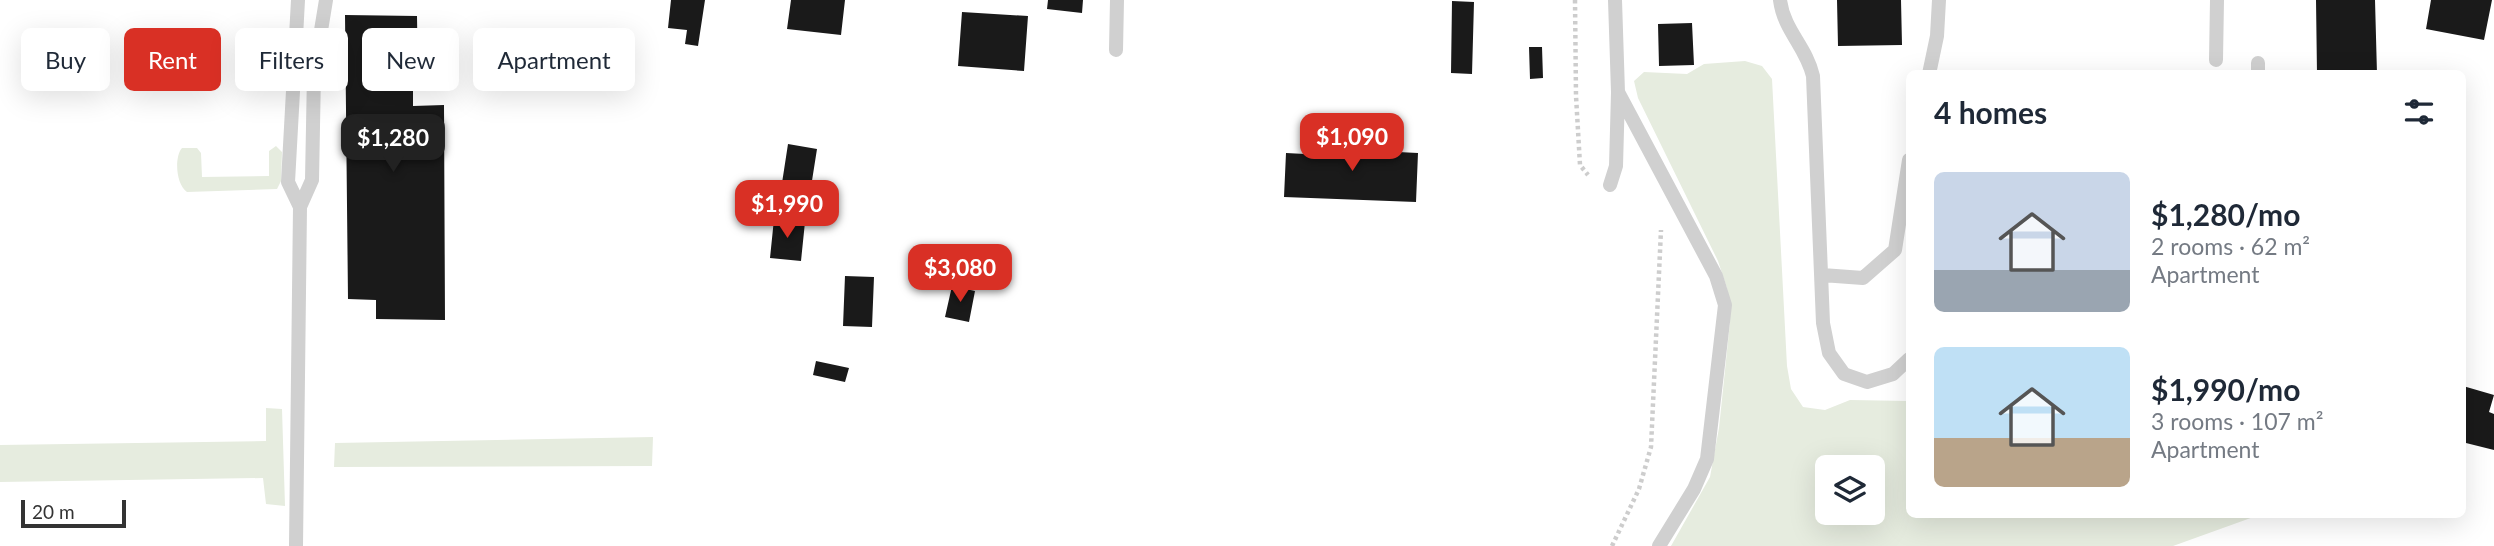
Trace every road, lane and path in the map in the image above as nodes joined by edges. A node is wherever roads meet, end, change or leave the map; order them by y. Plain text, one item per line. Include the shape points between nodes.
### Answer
1 (298, 0) edge
2 (326, 0) edge
3 (1117, 0) edge
4 (1575, 0) edge
5 (1615, 0) edge
6 (1780, 0) edge
7 (1939, 0) edge
8 (2217, 0) edge
9 (1116, 50) dead end
10 (2216, 60) dead end
11 (1930, 70) edge
12 (1618, 92) junction
13 (1906, 179) edge
14 (1610, 185) joint
15 (300, 207) junction
16 (1657, 218) dead end
17 (1822, 275) junction
18 (1906, 362) edge
19 (296, 546) edge
20 (1612, 546) edge
21 (1659, 546) edge

1 - 15 lane via 288,183
2 - 15 lane via 314,73 312,180
3 - 9 lane
4 - 14 path via 1580,165 1589,176
5 - 12 lane
6 - 17 lane via 1789,30 1809,59 1813,76
7 - 11 lane
8 - 10 lane
12 - 14 lane via 1616,166
12 - 21 lane via 1716,276 1725,305 1707,458
13 - 17 lane via 1895,250 1864,278
15 - 19 lane
16 - 20 path via 1662,231 1651,447 1639,489
17 - 18 lane via 1829,353 1844,374 1867,382 1893,374

